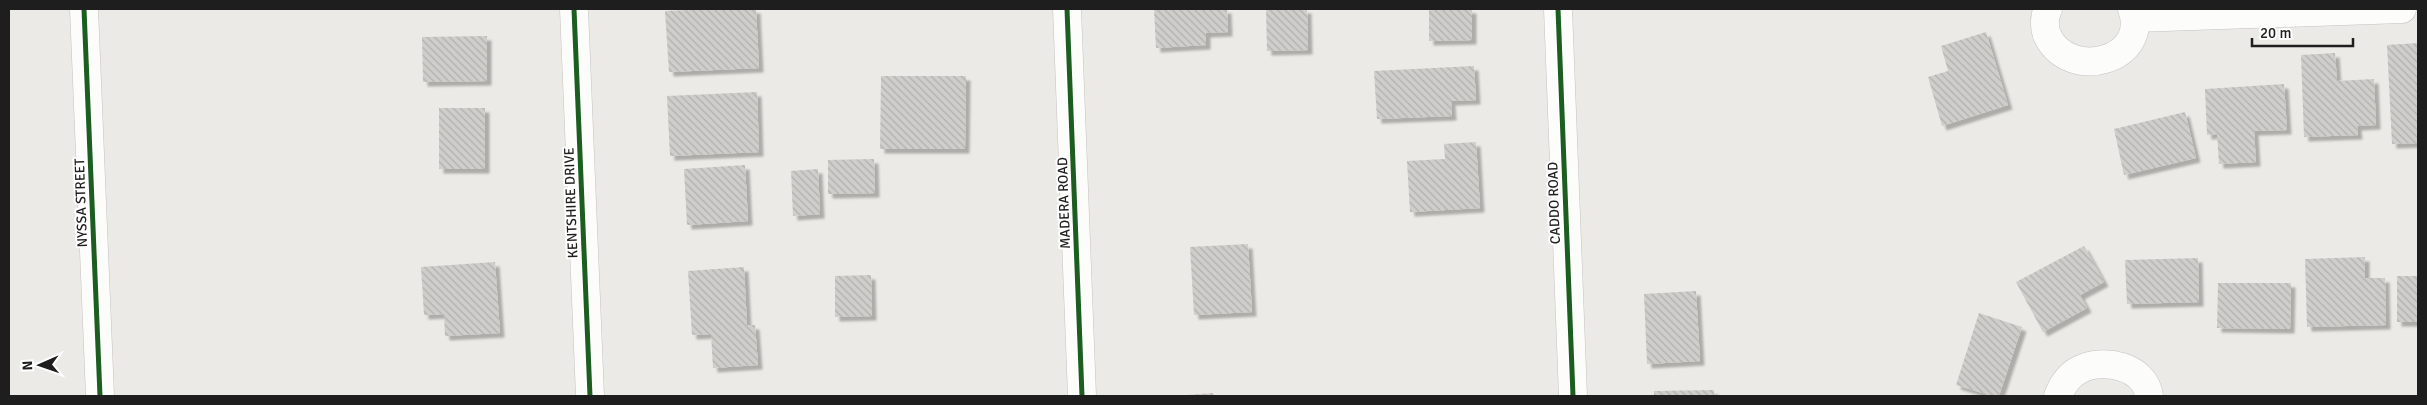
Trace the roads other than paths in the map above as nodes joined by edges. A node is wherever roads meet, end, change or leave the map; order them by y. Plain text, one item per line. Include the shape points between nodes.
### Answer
1 (84, 9) edge
2 (574, 9) edge
3 (1067, 9) edge
4 (1558, 9) edge
5 (2048, 9) edge
6 (2402, 9) edge
7 (2133, 14) edge
8 (100, 396) edge
9 (590, 396) edge
10 (1082, 396) edge
11 (1573, 396) edge
12 (2058, 396) edge
13 (2149, 396) edge

1 - 8 street, NYSSA STREET
2 - 9 street, KENTSHIRE DRIVE
3 - 10 street, MADERA ROAD
4 - 11 street, CADDO ROAD
5 - 7 street via 2045,29 2052,44 2064,55 2080,61 2098,62 2114,56 2126,46 2133,33
6 - 7 street
12 - 13 street via 2065,381 2079,370 2096,364 2113,364 2128,369 2141,380

